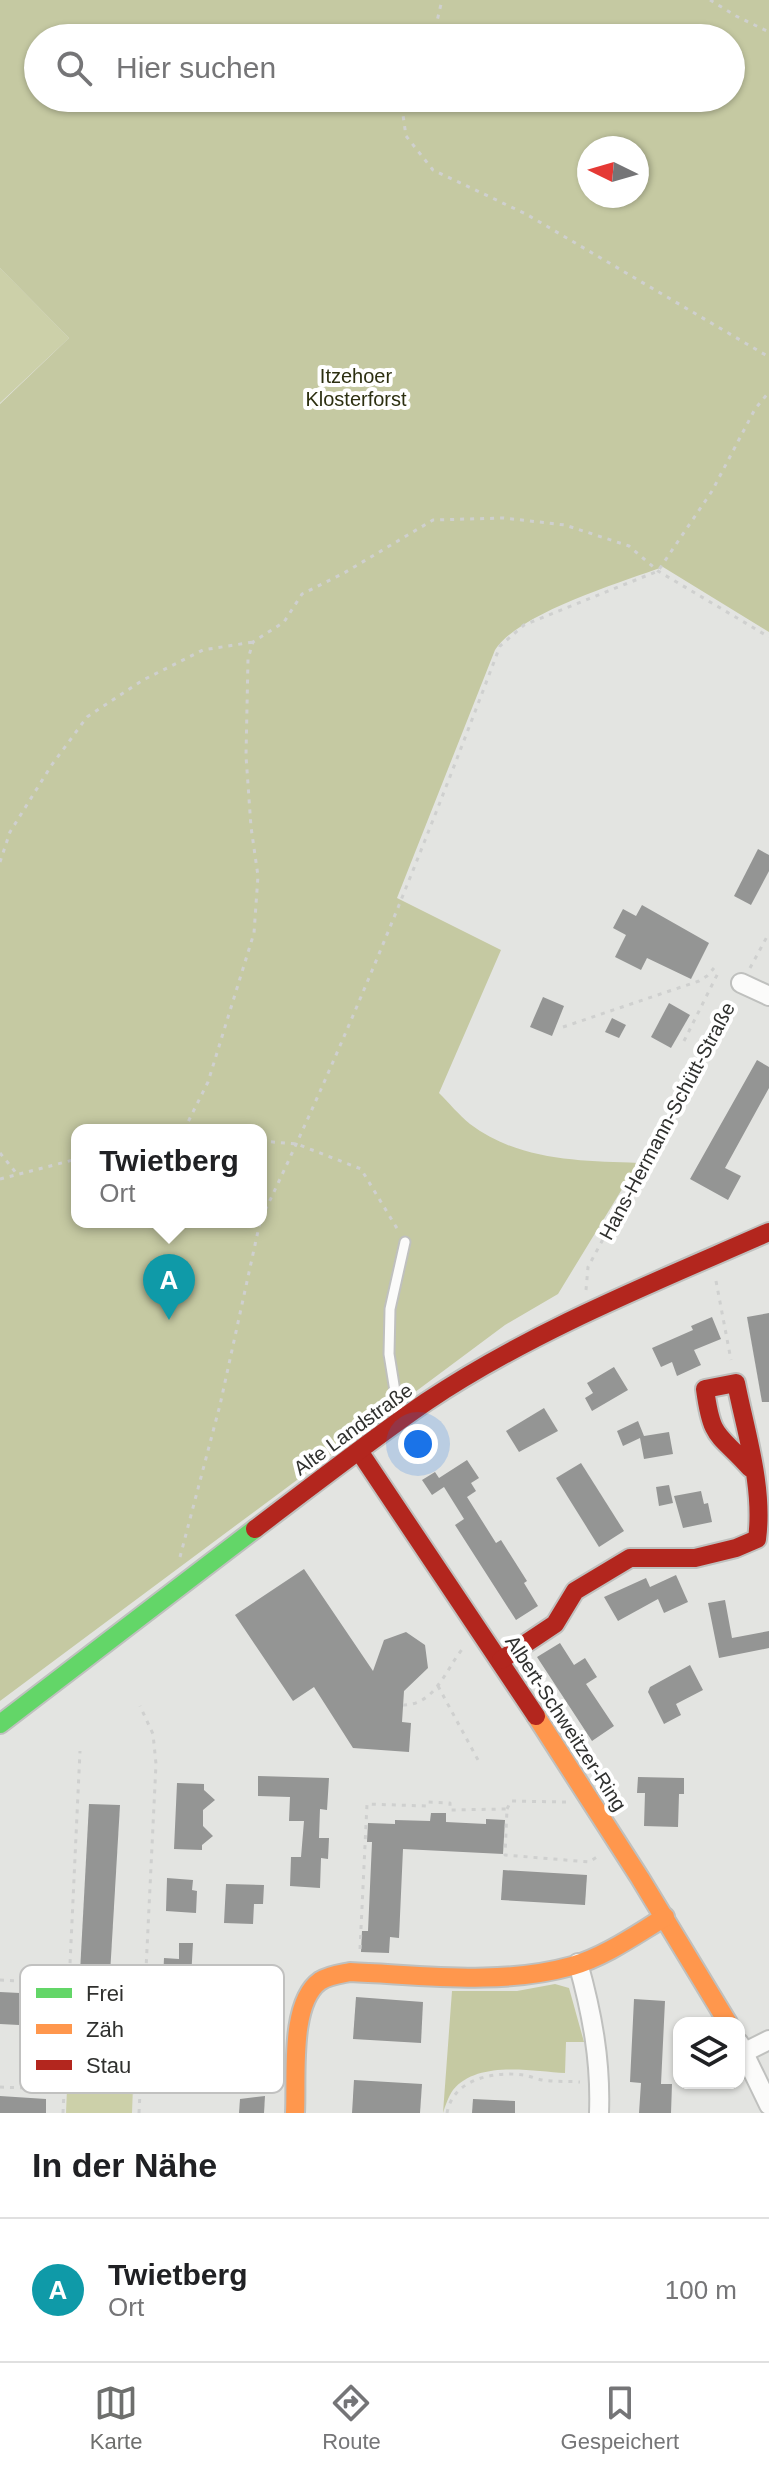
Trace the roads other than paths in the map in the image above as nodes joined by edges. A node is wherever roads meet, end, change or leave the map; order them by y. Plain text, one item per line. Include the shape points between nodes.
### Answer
1 (741, 983) road end
2 (769, 996) edge
3 (769, 1232) edge
4 (405, 1242) road end
5 (399, 1422) junction
6 (359, 1451) junction
7 (750, 1468) junction
8 (501, 1660) junction
9 (0, 1724) edge
10 (665, 1917) junction
11 (578, 1963) junction
12 (724, 2017) edge
13 (769, 2040) edge
14 (745, 2046) edge
15 (745, 2053) edge
16 (769, 2105) edge
17 (295, 2113) edge
18 (599, 2113) edge

1 - 2 street
3 - 5 street, Alte Landstraße via 588,1314 477,1371
4 - 5 lane via 390,1309 389,1354
5 - 6 street, Alte Landstraße
6 - 8 street, Albert-Schweitzer-Ring
6 - 9 street, Alte Landstraße
7 - 7 street via 713,1429 705,1389 736,1383
7 - 8 street via 757,1539 695,1558 630,1558 575,1591 555,1624
8 - 10 street, Albert-Schweitzer-Ring
10 - 11 street
10 - 12 street, Albert-Schweitzer-Ring
11 - 17 street via 507,1978 339,1973 323,1981 302,2006
11 - 18 street via 596,2037
13 - 14 street
15 - 16 street

